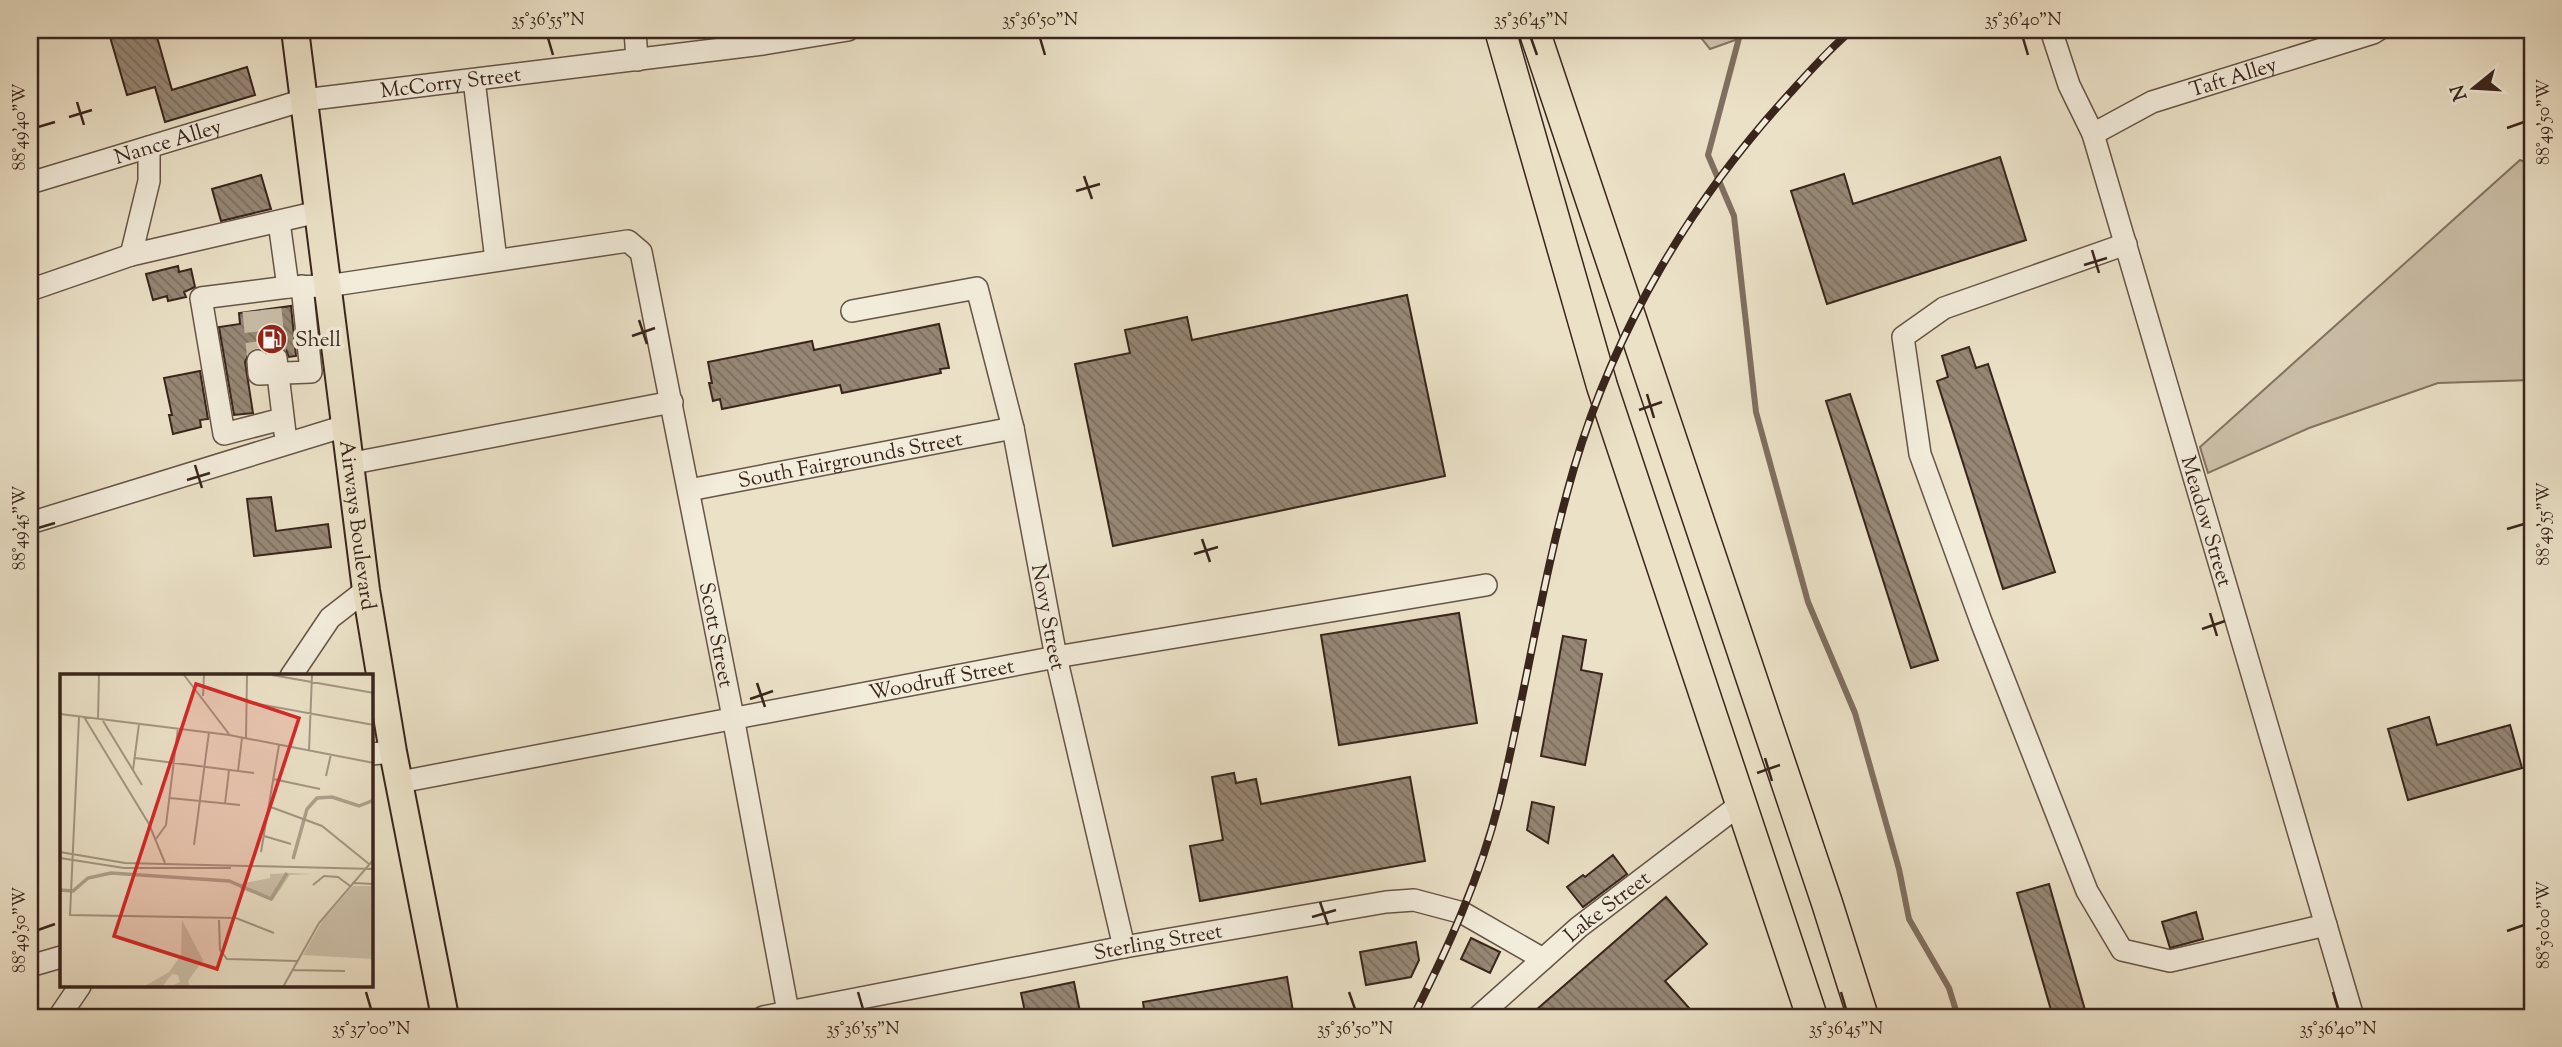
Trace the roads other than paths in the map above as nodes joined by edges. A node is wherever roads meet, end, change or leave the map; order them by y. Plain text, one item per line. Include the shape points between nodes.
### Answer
1 (296, 30) edge
2 (635, 30) edge
3 (848, 30) edge
4 (1500, 30) edge
5 (1534, 30) edge
6 (2051, 30) edge
7 (2378, 30) edge
8 (637, 60) junction
9 (474, 80) junction
10 (304, 100) junction
11 (2093, 134) junction
12 (149, 147) junction
13 (30, 183) edge
14 (318, 212) junction
15 (279, 222) junction
16 (2126, 244) junction
17 (131, 255) junction
18 (496, 260) junction
19 (30, 290) edge
20 (280, 294) junction
21 (852, 311) dead end
22 (338, 371) junction
23 (311, 372) junction
24 (671, 402) junction
25 (282, 419) junction
26 (345, 426) junction
27 (1013, 428) junction
28 (287, 444) junction
29 (348, 464) junction
30 (689, 490) junction
31 (30, 523) edge
32 (1486, 586) dead end
33 (366, 590) junction
34 (1056, 657) junction
35 (296, 674) edge
36 (378, 702) edge
37 (733, 717) junction
38 (382, 753) edge
39 (400, 782) junction
40 (1742, 803) junction
41 (2326, 925) junction
42 (1124, 947) junction
43 (60, 957) edge
44 (1543, 959) junction
45 (30, 966) edge
46 (79, 988) edge
47 (789, 1015) edge
48 (59, 1017) edge
49 (445, 1017) edge
50 (763, 1017) edge
51 (1478, 1017) edge
52 (1812, 1017) edge
53 (1863, 1017) edge
54 (2353, 1017) edge

1 - 10 main road, Airways Boulevard
2 - 8 street
3 - 8 street, McCorry Street
4 - 40 highway via 1602,386
5 - 53 highway
6 - 11 street, Meadow Street via 2068,85
7 - 11 street, Taft Alley via 2152,102
8 - 9 street, McCorry Street
9 - 10 street, McCorry Street
9 - 18 street
10 - 12 street, Nance Alley
10 - 14 main road, Airways Boulevard
11 - 16 street, Meadow Street
12 - 13 street, Nance Alley
12 - 17 street via 149,181
14 - 15 street
14 - 20 main road, Airways Boulevard
15 - 17 street
15 - 20 street
16 - 41 street, Meadow Street
16 - 41 street via 1944,308 1903,337 1920,454 2087,891 2122,950 2170,961
17 - 19 street
18 - 20 street
18 - 24 street, Scott Street via 628,241 641,251
20 - 22 main road, Airways Boulevard
20 - 23 street
20 - 25 street via 201,298 224,434
21 - 27 street, Novy Street via 977,288
22 - 23 street
22 - 26 main road, Airways Boulevard
23 - 25 street via 271,364
24 - 29 street
24 - 30 street, Scott Street
25 - 28 street
26 - 28 street
26 - 29 main road, Airways Boulevard
27 - 30 street, South Fairgrounds Street
27 - 34 street, Novy Street
28 - 31 street
29 - 33 main road, Airways Boulevard
30 - 37 street, Scott Street
32 - 34 street, Woodruff Street
33 - 35 street via 330,618
33 - 36 main road, Airways Boulevard
34 - 37 street, Woodruff Street
34 - 42 street, Novy Street
36 - 38 main road, Airways Boulevard
37 - 39 street, Woodruff Street
37 - 47 street, Scott Street
38 - 39 main road, Airways Boulevard
39 - 49 main road, Airways Boulevard
40 - 44 street, Lake Street
40 - 52 highway
41 - 54 street, Meadow Street
42 - 44 street, Sterling Street via 1414,900 1463,913
42 - 47 street, Sterling Street
43 - 45 street
44 - 51 street, Lake Street
46 - 48 street
47 - 50 street, Sterling Street

